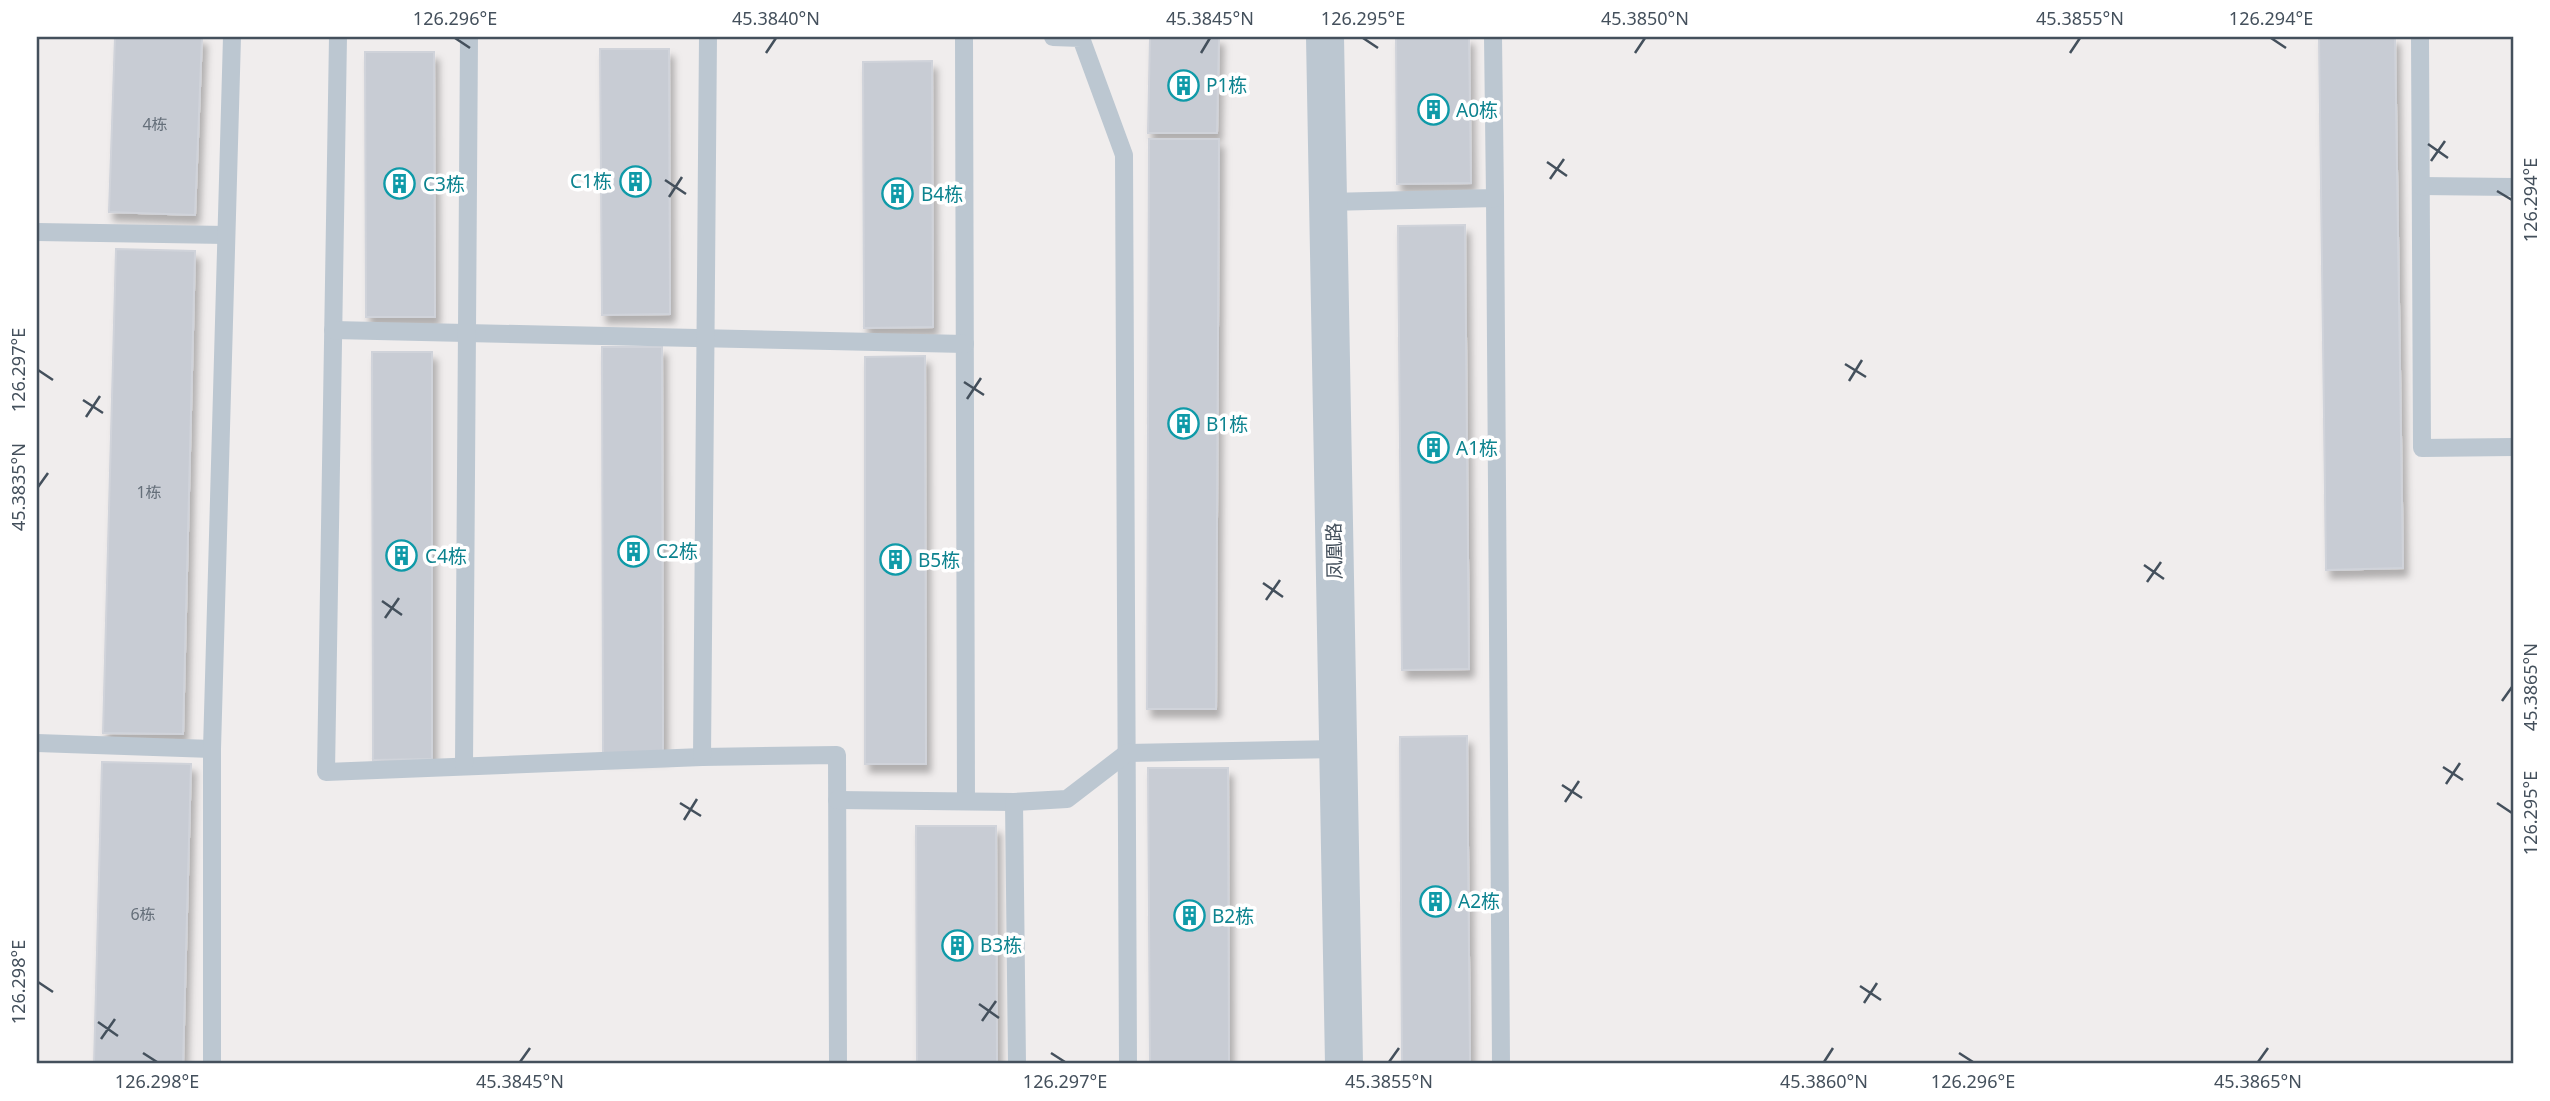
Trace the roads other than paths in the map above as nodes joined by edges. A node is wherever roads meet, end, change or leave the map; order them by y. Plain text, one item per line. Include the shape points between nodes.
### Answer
1 (232, 37) edge
2 (338, 37) edge
3 (469, 37) edge
4 (708, 37) edge
5 (964, 37) edge
6 (1053, 37) edge
7 (1325, 37) edge
8 (1493, 37) edge
9 (2420, 37) edge
10 (2421, 186) junction
11 (2513, 187) edge
12 (1495, 198) junction
13 (1328, 202) junction
14 (37, 232) edge
15 (226, 235) junction
16 (333, 330) junction
17 (467, 332) junction
18 (705, 338) junction
19 (965, 344) junction
20 (2513, 447) edge
21 (37, 743) edge
22 (212, 749) junction
23 (1338, 749) junction
24 (1127, 753) junction
25 (702, 757) junction
26 (464, 766) junction
27 (837, 800) junction
28 (966, 801) junction
29 (1013, 802) junction
30 (212, 1064) edge
31 (838, 1064) edge
32 (1017, 1064) edge
33 (1128, 1064) edge
34 (1344, 1064) edge
35 (1501, 1064) edge

1 - 15 lane
2 - 16 lane
3 - 17 lane
4 - 18 lane
5 - 19 lane
6 - 24 lane via 1081,38 1124,155
7 - 13 street, 凤凰路
8 - 12 lane
9 - 10 lane
10 - 11 lane
10 - 20 lane via 2422,448
12 - 13 lane
12 - 35 lane
13 - 23 street, 凤凰路
14 - 15 lane
15 - 22 lane
16 - 17 lane
16 - 26 lane via 326,772
17 - 18 lane
17 - 26 lane
18 - 19 lane
18 - 25 lane
19 - 28 lane
21 - 22 lane
22 - 30 lane
23 - 24 lane
23 - 34 street, 凤凰路
24 - 29 lane via 1067,799
24 - 33 lane
25 - 26 lane
25 - 27 lane via 837,755
27 - 28 lane
27 - 31 lane
28 - 29 lane
29 - 32 lane

